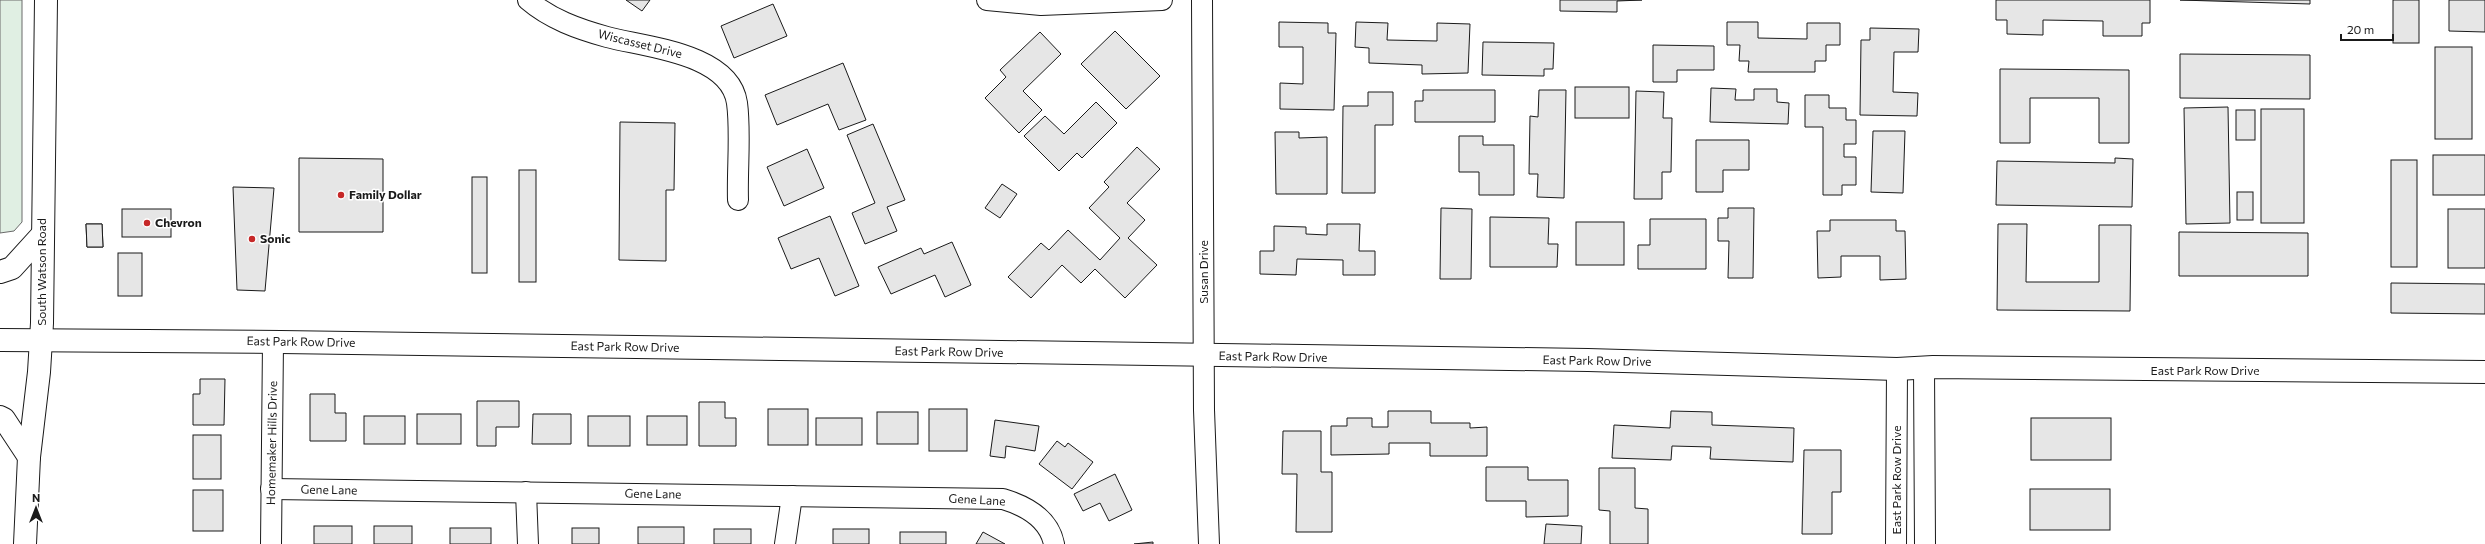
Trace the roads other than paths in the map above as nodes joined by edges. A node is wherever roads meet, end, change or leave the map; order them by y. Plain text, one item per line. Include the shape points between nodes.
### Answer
1 (46, 0) edge
2 (528, 0) edge
3 (987, 0) edge
4 (1162, 0) edge
5 (1202, 0) edge
6 (738, 200) dead end
7 (42, 235) junction
8 (0, 272) edge
9 (0, 340) edge
10 (41, 341) junction
11 (273, 342) junction
12 (1205, 356) junction
13 (1924, 367) junction
14 (1897, 369) junction
15 (2485, 372) edge
16 (0, 417) edge
17 (29, 457) junction
18 (271, 489) junction
19 (526, 492) junction
20 (792, 496) junction
21 (25, 544) edge
22 (271, 544) edge
23 (528, 544) edge
24 (785, 544) edge
25 (1054, 544) edge
26 (1209, 544) edge
27 (1896, 544) edge
28 (1925, 544) edge

1 - 7 main road, South Watson Road
2 - 6 street, Wiscasset Drive via 541,11 566,23 606,37 667,49 706,63 727,82 737,102
3 - 4 street via 1040,5
5 - 12 street, Susan Drive
7 - 8 main road via 12,268
7 - 10 main road, South Watson Road
9 - 10 main road, East Park Row Drive
10 - 11 main road, East Park Row Drive
10 - 17 main road, South Watson Road
11 - 12 main road, East Park Row Drive
11 - 18 street, Homemaker Hills Drive
12 - 14 main road, East Park Row Drive via 1588,360
12 - 26 street, Susan Drive
13 - 14 main road, East Park Row Drive
13 - 15 main road, East Park Row Drive
13 - 28 street
14 - 27 street, East Park Row Drive
16 - 17 main road via 4,419
17 - 21 main road, South Watson Road
18 - 19 street, Gene Lane
18 - 22 street, Homemaker Hills Drive
19 - 20 street, Gene Lane
19 - 23 street
20 - 24 street
20 - 25 street, Gene Lane via 1003,499 1022,504 1040,518 1052,536

